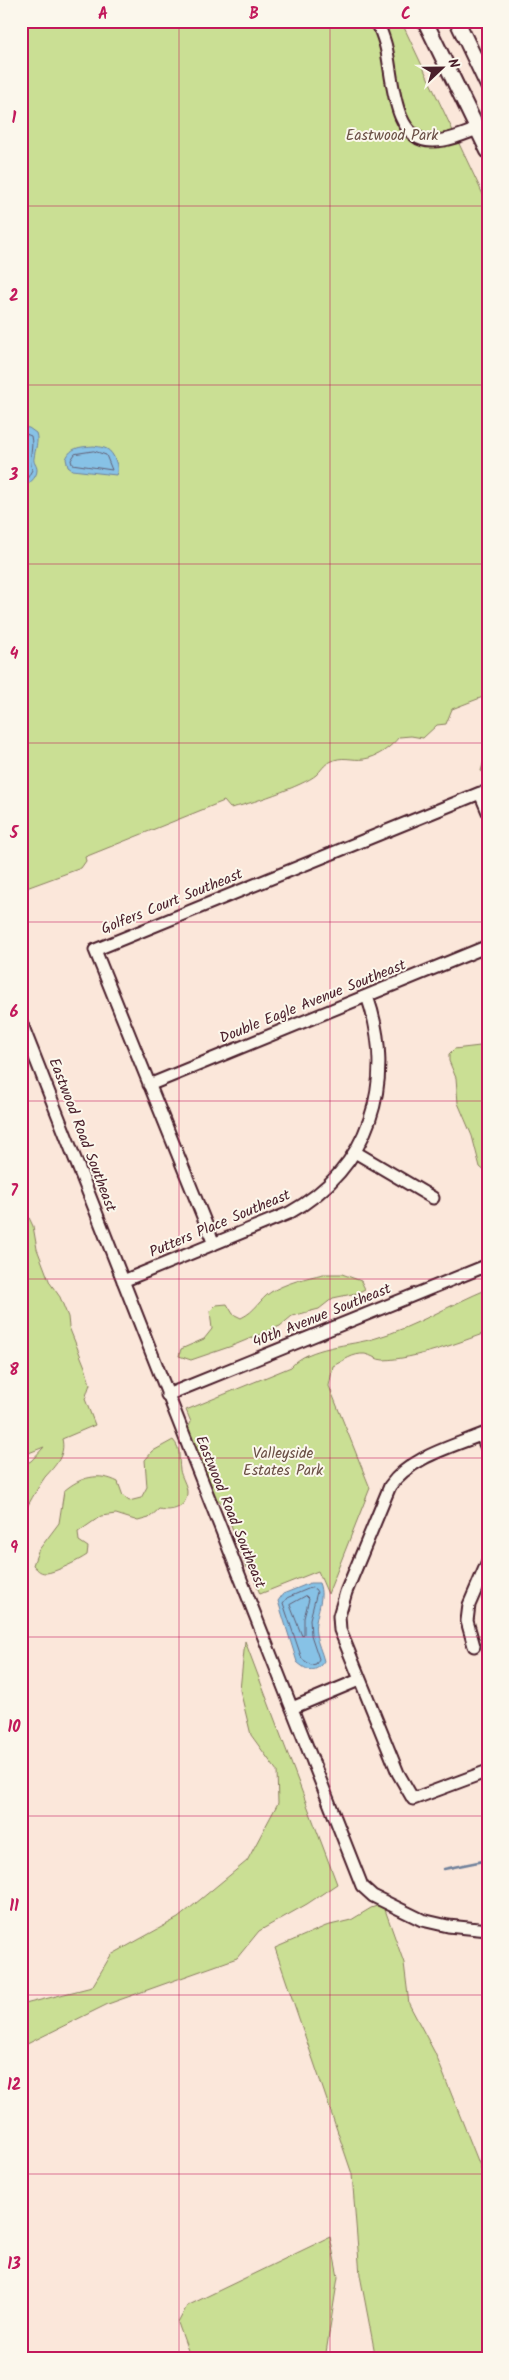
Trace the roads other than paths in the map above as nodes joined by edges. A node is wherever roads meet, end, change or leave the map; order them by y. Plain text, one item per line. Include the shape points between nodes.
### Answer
1 (377, 21) edge
2 (425, 21) edge
3 (457, 21) edge
4 (488, 86) edge
5 (482, 127) edge
6 (488, 151) edge
7 (488, 812) edge
8 (488, 946) edge
9 (367, 996) junction
10 (21, 1022) edge
11 (149, 1085) junction
12 (355, 1152) junction
13 (433, 1198) dead end
14 (214, 1244) junction
15 (488, 1265) edge
16 (123, 1281) junction
17 (168, 1396) junction
18 (484, 1434) edge
19 (488, 1450) edge
20 (488, 1561) edge
21 (474, 1646) dead end
22 (359, 1680) junction
23 (292, 1708) junction
24 (488, 1771) edge
25 (488, 1930) edge

1 - 5 street via 386,46 396,101 407,129 419,140 433,141
2 - 5 main road
3 - 4 main road
5 - 6 main road
7 - 11 street, Golfers Court Southeast via 480,793 94,950
8 - 9 street, Double Eagle Avenue Southeast
9 - 11 street, Double Eagle Avenue Southeast
9 - 12 street, Putters Place Southeast via 378,1039 380,1075 374,1107
10 - 16 street, Eastwood Road Southeast
11 - 14 street, Golfers Court Southeast
12 - 13 street
12 - 14 street, Putters Place Southeast via 334,1180 306,1203
14 - 16 street, Putters Place Southeast
15 - 17 street, 40th Avenue Southeast
16 - 17 street, Eastwood Road Southeast
17 - 23 street, Eastwood Road Southeast
18 - 19 street
18 - 22 street via 412,1464 390,1486 339,1616 340,1630
20 - 21 street via 469,1605 467,1621
22 - 23 street
22 - 24 street via 398,1774 413,1799
23 - 25 street, Eastwood Road Southeast via 366,1890 422,1920

